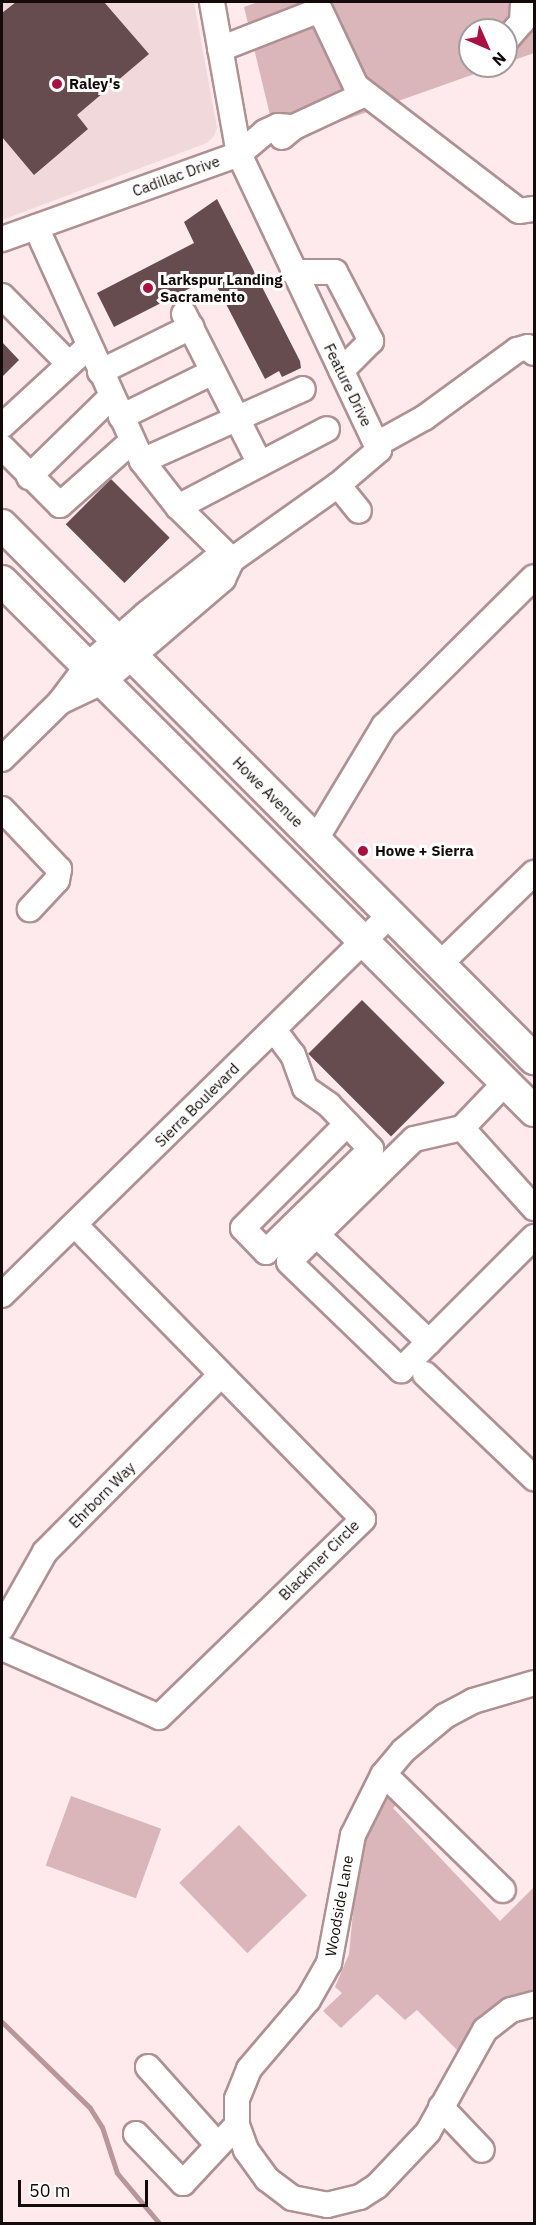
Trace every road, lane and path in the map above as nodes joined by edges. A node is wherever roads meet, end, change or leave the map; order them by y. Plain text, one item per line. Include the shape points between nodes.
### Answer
1 (212, 2) edge
2 (220, 50) junction
3 (365, 94) junction
4 (239, 154) junction
5 (534, 209) edge
6 (36, 227) junction
7 (2, 239) edge
8 (293, 272) junction
9 (2, 296) edge
10 (88, 347) junction
11 (534, 353) edge
12 (69, 364) junction
13 (341, 370) junction
14 (99, 372) junction
15 (213, 372) junction
16 (303, 389) dead end
17 (116, 407) junction
18 (237, 418) junction
19 (2, 426) edge
20 (327, 429) dead end
21 (377, 444) junction
22 (2, 447) edge
23 (137, 451) junction
24 (260, 464) junction
25 (28, 477) junction
26 (338, 485) junction
27 (178, 507) junction
28 (359, 511) dead end
29 (2, 525) edge
30 (232, 560) junction
31 (534, 578) edge
32 (2, 581) edge
33 (124, 647) junction
34 (96, 673) junction
35 (2, 759) edge
36 (2, 809) edge
37 (316, 839) junction
38 (534, 873) edge
39 (30, 909) dead end
40 (392, 914) junction
41 (365, 940) junction
42 (440, 964) junction
43 (274, 1030) junction
44 (534, 1059) edge
45 (515, 1082) edge
46 (534, 1111) edge
47 (347, 1124) junction
48 (462, 1128) junction
49 (534, 1208) edge
50 (75, 1225) junction
51 (317, 1234) junction
52 (534, 1237) edge
53 (2, 1295) edge
54 (429, 1342) junction
55 (425, 1374) dead end
56 (220, 1376) junction
57 (532, 1471) edge
58 (2, 1628) edge
59 (2, 1648) edge
60 (534, 1683) edge
61 (384, 1774) junction
62 (503, 1890) dead end
63 (534, 2004) edge
64 (148, 2067) dead end
65 (441, 2107) junction
66 (237, 2125) junction
67 (136, 2134) dead end
68 (218, 2145) junction
69 (482, 2150) dead end
70 (315, 2214) edge

1 - 2 street, Cadillac Drive
2 - 3 street via 320,10 356,86
2 - 4 street, Cadillac Drive
3 - 4 street via 294,127 278,126 265,132
3 - 5 street via 519,211
4 - 6 street, Cadillac Drive
4 - 8 street, Feature Drive
6 - 7 street, Cadillac Drive
6 - 10 street
8 - 13 street, Feature Drive
8 - 13 street via 335,272 371,341
9 - 12 street
10 - 12 street
10 - 14 street
11 - 21 street via 528,347 517,350 424,418
12 - 19 street
13 - 21 street, Feature Drive
14 - 15 street via 188,321
14 - 17 street
15 - 17 street
15 - 18 street
16 - 18 street
17 - 23 street
17 - 25 street
18 - 23 street
18 - 24 street
20 - 24 street
21 - 26 street, Feature Drive via 379,450 373,458
22 - 25 street
23 - 25 street via 60,505
23 - 27 street
24 - 27 street
26 - 28 street
26 - 30 street, Feature Drive
27 - 30 street
29 - 33 main road, Howe Avenue
30 - 33 street, Feature Drive via 223,579
31 - 37 street via 384,726
32 - 34 main road
33 - 34 street, Feature Drive
33 - 37 main road, Howe Avenue
34 - 35 street, Feature Drive
34 - 41 main road
36 - 39 street via 59,869 57,880
37 - 40 main road, Howe Avenue
38 - 42 street
40 - 41 street, Sierra Boulevard
40 - 42 main road, Howe Avenue
41 - 43 street, Sierra Boulevard
41 - 45 main road
42 - 44 main road, Howe Avenue
43 - 47 street via 293,1055 305,1088
43 - 50 street, Sierra Boulevard
45 - 46 main road
45 - 48 street
47 - 47 street via 371,1149 266,1252 243,1228
48 - 49 street
48 - 51 street via 414,1139
50 - 53 street, Sierra Boulevard
50 - 56 street, Blackmer Circle
51 - 54 street
51 - 54 street via 289,1262 401,1370
52 - 54 street
55 - 57 street
56 - 58 street, Ehrborn Way via 45,1552
56 - 59 street, Blackmer Circle via 363,1519 159,1717
60 - 61 street, Woodside Lane via 473,1701 445,1716 403,1751
61 - 62 street
61 - 66 street, Woodside Lane via 353,1835 329,1963 308,2000 249,2069 237,2099
63 - 65 street, Woodside Lane via 511,2010 485,2030
64 - 68 street
65 - 69 street
65 - 70 street, Woodside Lane via 417,2147 377,2186
66 - 68 street
66 - 70 street, Woodside Lane via 246,2150 267,2179
67 - 68 street via 183,2183

